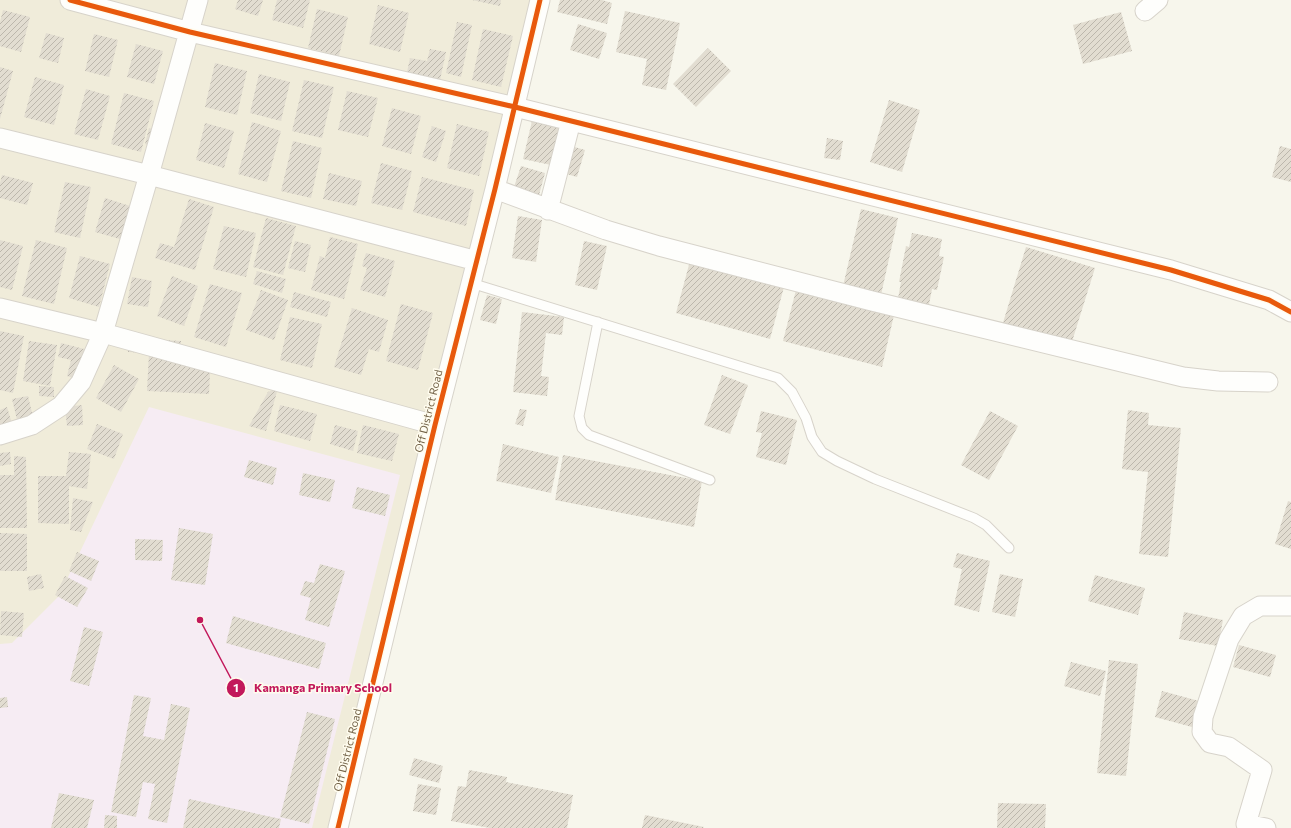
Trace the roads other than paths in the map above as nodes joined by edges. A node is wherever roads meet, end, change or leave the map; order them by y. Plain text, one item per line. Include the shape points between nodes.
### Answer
1 (70, 0) edge
2 (198, 0) edge
3 (540, 0) edge
4 (190, 32) junction
5 (515, 107) junction
6 (571, 121) junction
7 (0, 138) edge
8 (149, 175) junction
9 (495, 189) junction
10 (548, 210) junction
11 (477, 261) junction
12 (471, 283) junction
13 (0, 308) edge
14 (1291, 312) edge
15 (598, 322) junction
16 (103, 333) junction
17 (1268, 382) dead end
18 (435, 425) junction
19 (0, 435) edge
20 (710, 480) dead end
21 (1009, 548) dead end
22 (1291, 606) edge
23 (338, 828) edge
24 (1266, 828) edge

1 - 4 street
2 - 4 street
3 - 5 street, Off District Road
4 - 5 street
4 - 8 street
5 - 6 street
5 - 9 street, Off District Road
6 - 10 street
6 - 14 street via 1171,270 1268,300
7 - 8 street
8 - 11 street
8 - 16 street
9 - 10 street
9 - 11 street, Off District Road
10 - 17 street via 667,248 1183,377
11 - 12 street, Off District Road
12 - 15 lane
12 - 18 street, Off District Road
13 - 16 street
15 - 20 lane via 579,416 582,428 589,435
15 - 21 lane via 778,378 792,392 806,418 812,437 822,452 875,479 974,518 986,525
16 - 18 street
16 - 19 street via 81,382 61,406 32,425
18 - 23 street, Off District Road
22 - 24 street via 1260,606 1243,616 1229,639 1202,717 1202,732 1210,743 1229,747 1262,770 1246,824

